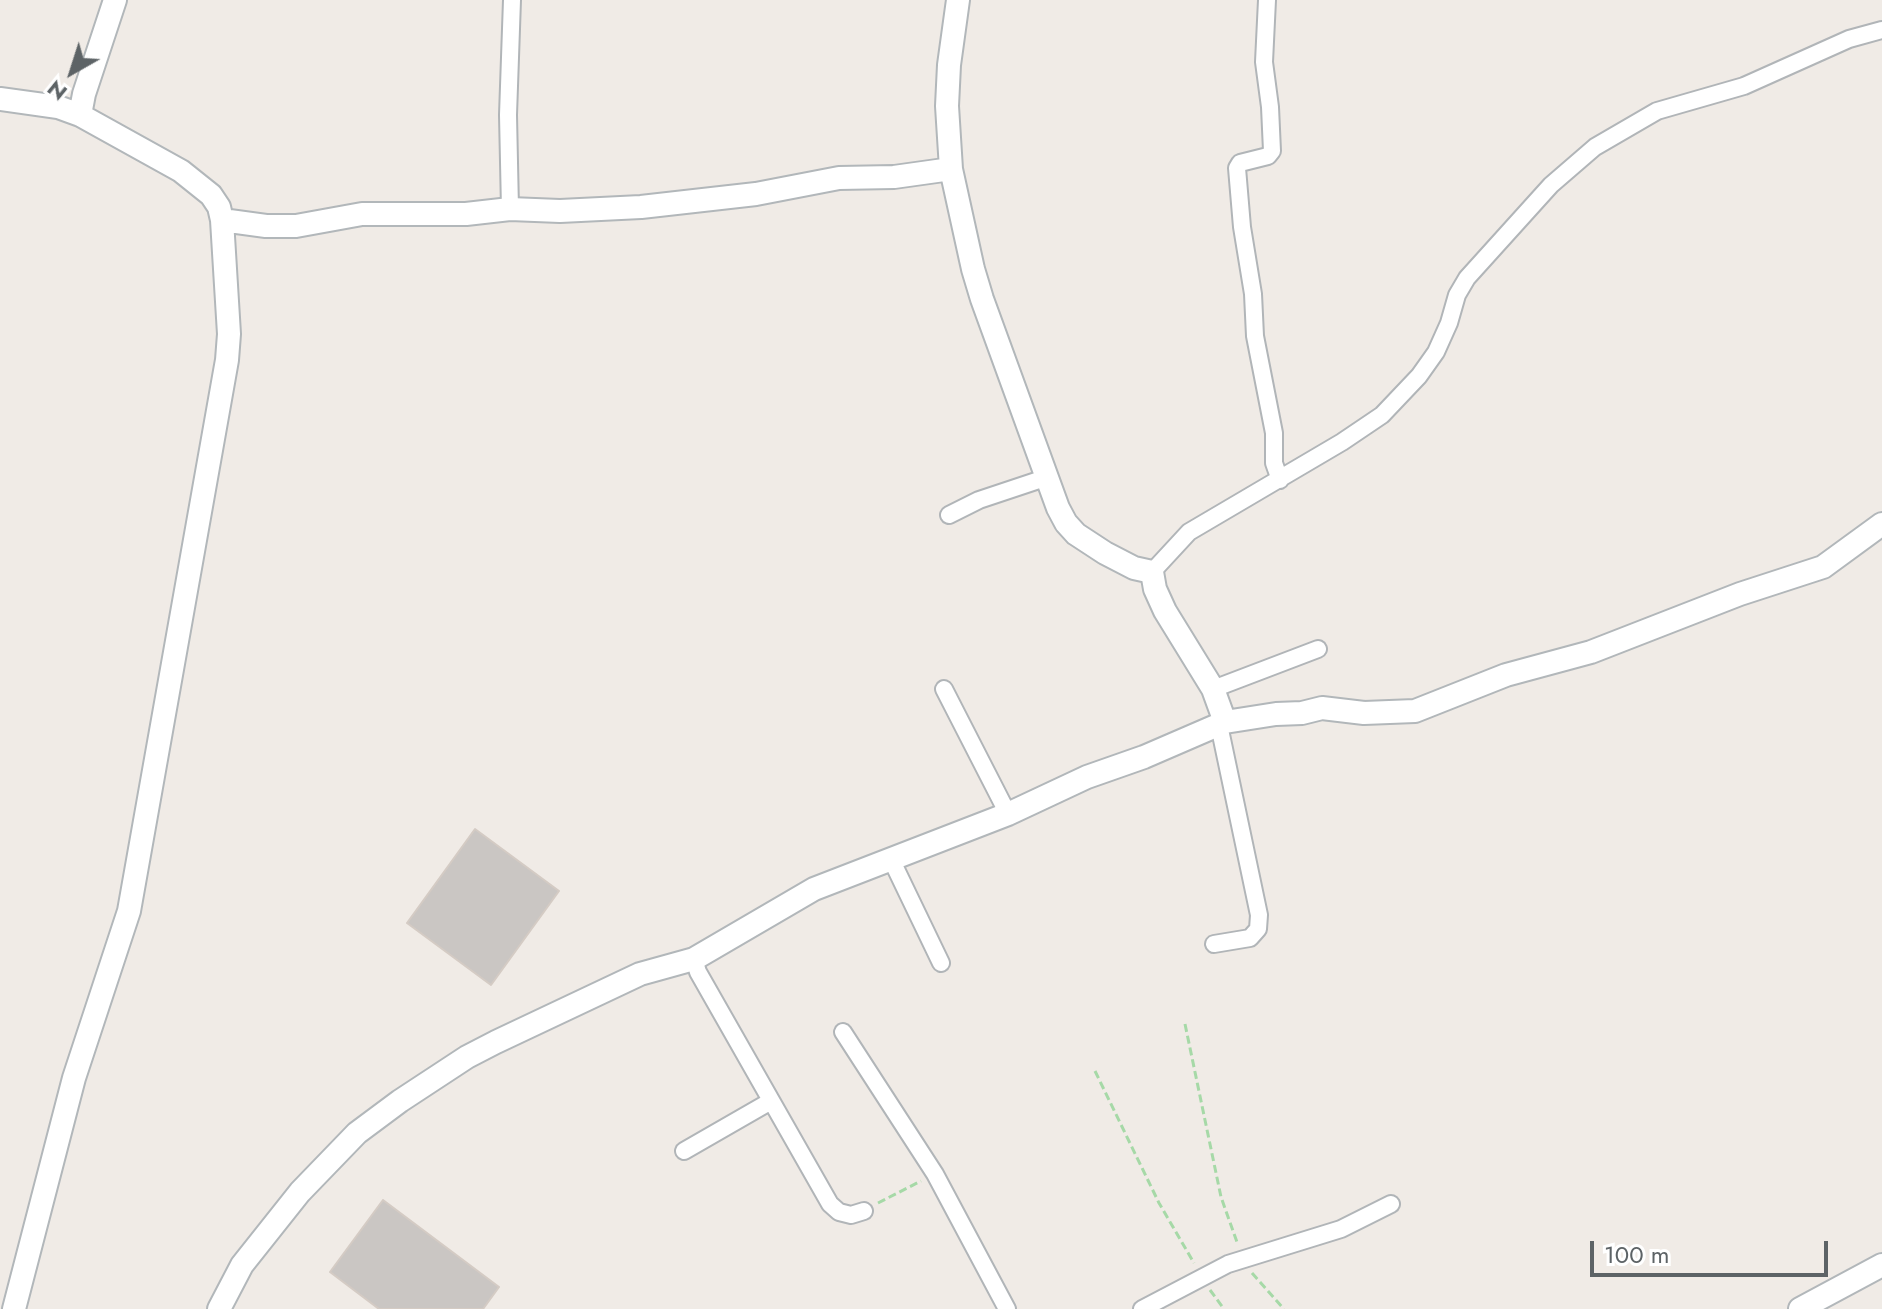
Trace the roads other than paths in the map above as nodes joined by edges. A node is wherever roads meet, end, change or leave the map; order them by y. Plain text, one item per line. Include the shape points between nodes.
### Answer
1 (115, 0) edge
2 (512, 0) edge
3 (958, 0) edge
4 (1267, 0) edge
5 (1882, 30) edge
6 (0, 99) edge
7 (80, 115) junction
8 (951, 169) junction
9 (510, 209) junction
10 (222, 220) junction
11 (1048, 477) junction
12 (1280, 480) junction
13 (949, 515) dead end
14 (1882, 524) edge
15 (1152, 572) junction
16 (1318, 649) dead end
17 (944, 689) dead end
18 (1213, 689) junction
19 (1222, 724) junction
20 (1008, 814) junction
21 (892, 861) junction
22 (1214, 944) dead end
23 (694, 959) junction
24 (941, 963) dead end
25 (843, 1032) dead end
26 (771, 1101) junction
27 (684, 1151) dead end
28 (1391, 1204) dead end
29 (864, 1211) road end
30 (1882, 1265) edge
31 (14, 1309) edge
32 (219, 1309) edge
33 (1007, 1309) edge
34 (1142, 1309) edge
35 (1800, 1309) edge

1 - 7 street
2 - 9 street
3 - 8 street via 947,106
4 - 12 street via 1264,62 1272,151 1237,168 1255,336
5 - 12 street via 1744,86 1657,111 1595,147 1551,185 1467,278 1436,352 1401,396 1364,429
6 - 7 street
7 - 10 street via 181,171 211,195
8 - 9 street via 839,178 641,207
8 - 11 street via 982,299
9 - 10 street via 362,214 296,226
10 - 31 street via 227,360 129,911 74,1078
11 - 13 street
11 - 15 street via 1058,508 1076,534 1134,568
12 - 15 street via 1189,532
14 - 19 street via 1823,567 1591,652 1506,675 1432,706 1399,713 1322,708
15 - 18 street via 1165,611
16 - 18 street
17 - 20 street
18 - 19 street
19 - 20 street
19 - 22 street via 1259,915 1258,929 1250,938
20 - 21 street
21 - 23 street via 814,889
21 - 24 street
23 - 26 street
23 - 32 street via 640,974 520,1030 467,1057 375,1119 338,1151 277,1219 242,1265
25 - 33 street via 935,1174
26 - 27 street
26 - 29 street via 830,1204 851,1215
28 - 34 street via 1341,1229 1242,1259
30 - 35 street

